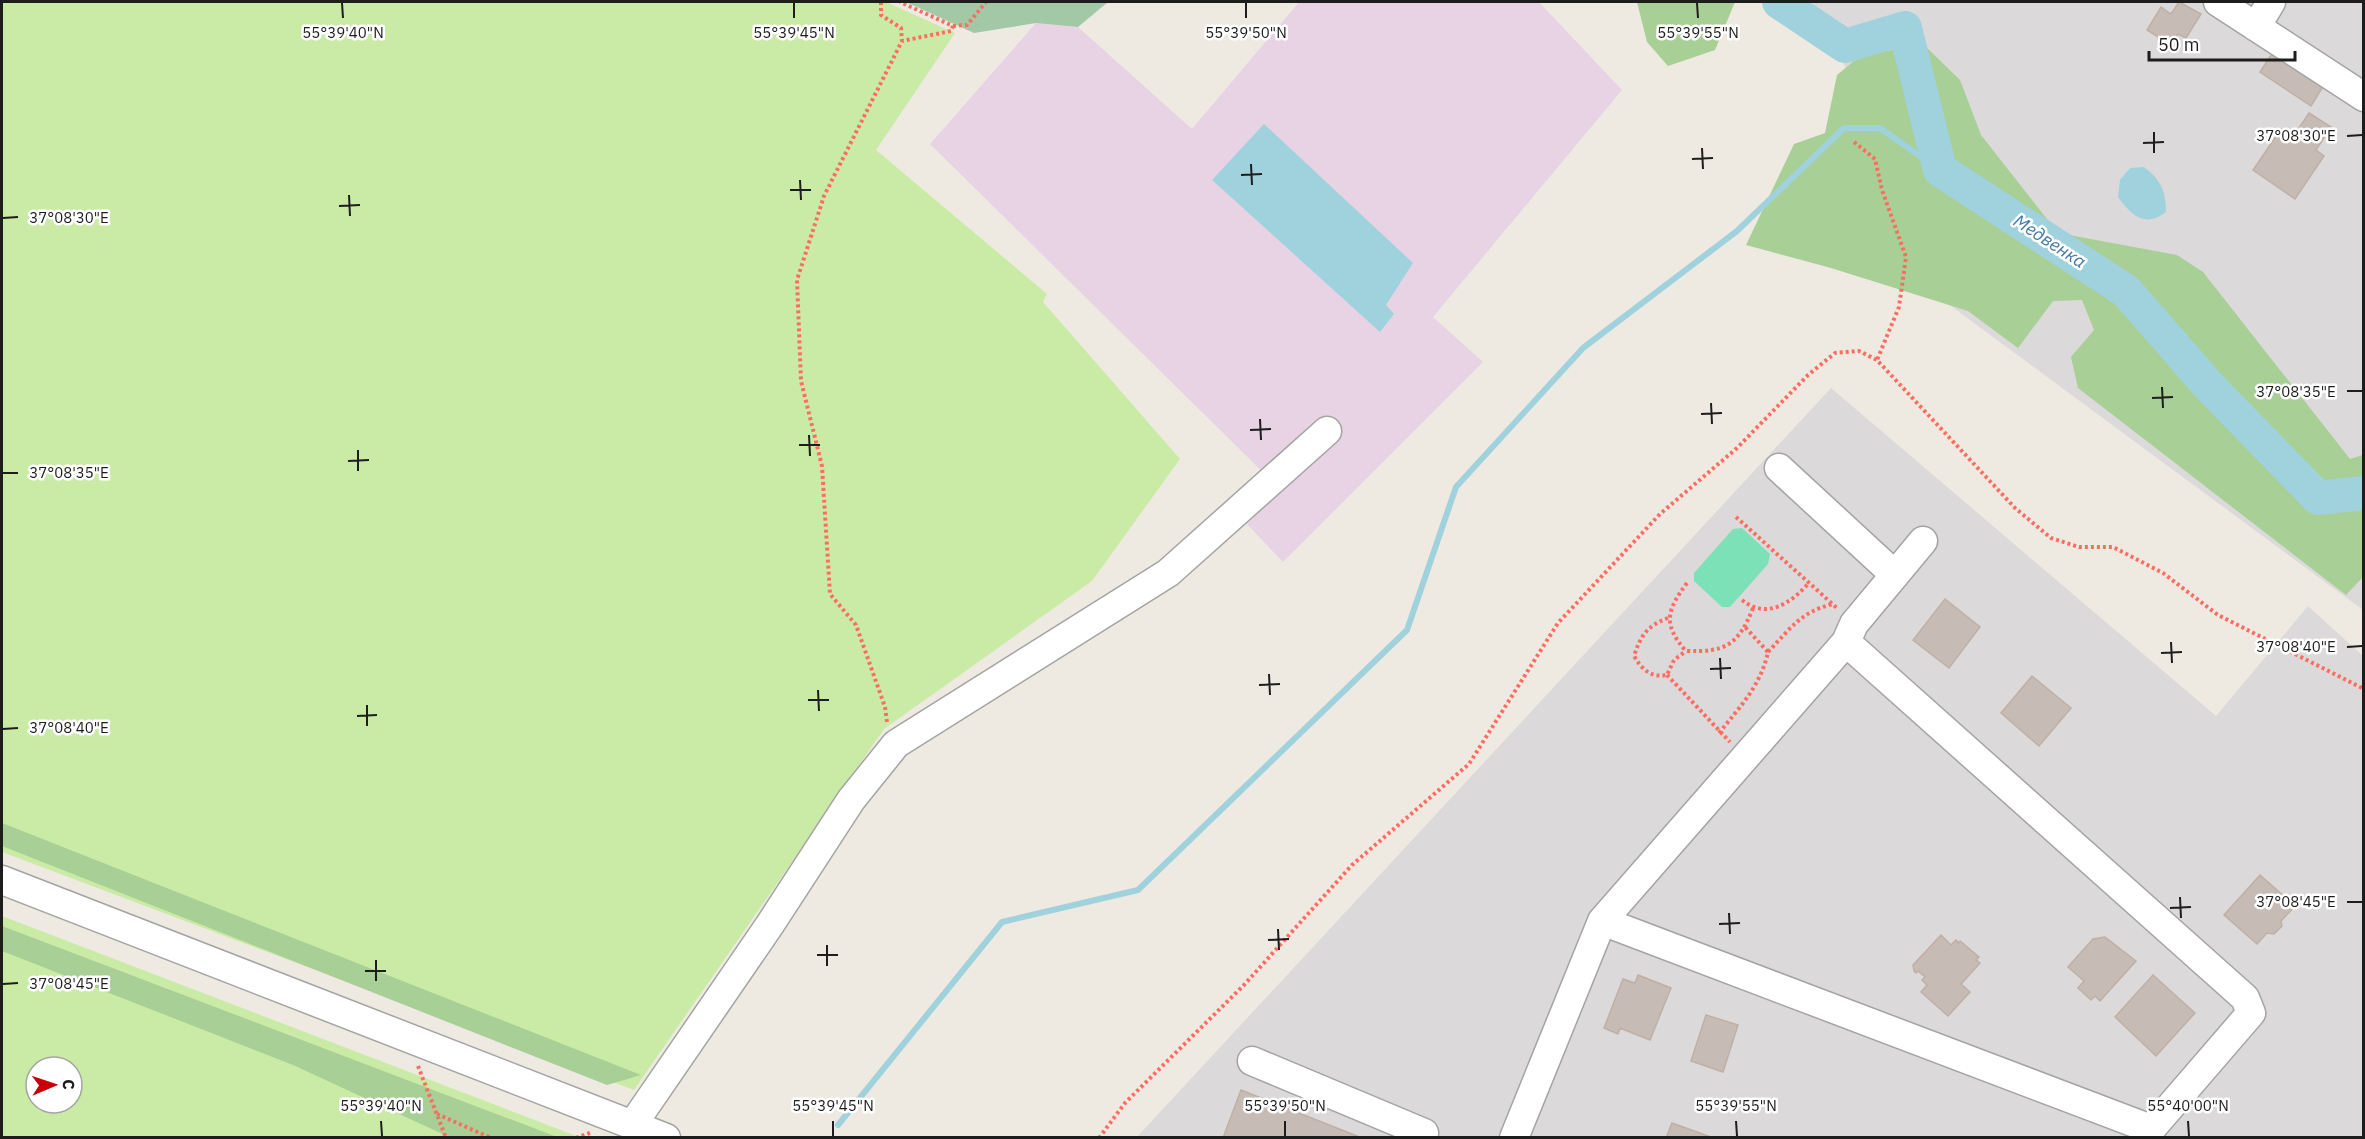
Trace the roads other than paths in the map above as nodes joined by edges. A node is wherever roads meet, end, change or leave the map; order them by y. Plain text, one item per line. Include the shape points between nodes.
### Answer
1 (2218, 2) edge
2 (2271, 2) edge
3 (2256, 27) junction
4 (2364, 97) edge
5 (1327, 431) dead end
6 (1779, 468) dead end
7 (1923, 541) dead end
8 (1895, 575) junction
9 (1850, 633) junction
10 (2, 880) edge
11 (1602, 921) junction
12 (1252, 1061) dead end
13 (633, 1124) junction
14 (2149, 1133) edge
15 (1428, 1136) edge
16 (666, 1137) edge
17 (1514, 1137) edge

1 - 3 street
2 - 3 street
3 - 4 street
5 - 13 street via 1168,573 897,744 851,800
6 - 8 street
7 - 8 street
8 - 9 street
9 - 11 street
9 - 14 street via 2245,998 2251,1013
10 - 13 street
11 - 14 street
11 - 17 street
12 - 15 street
13 - 16 street

